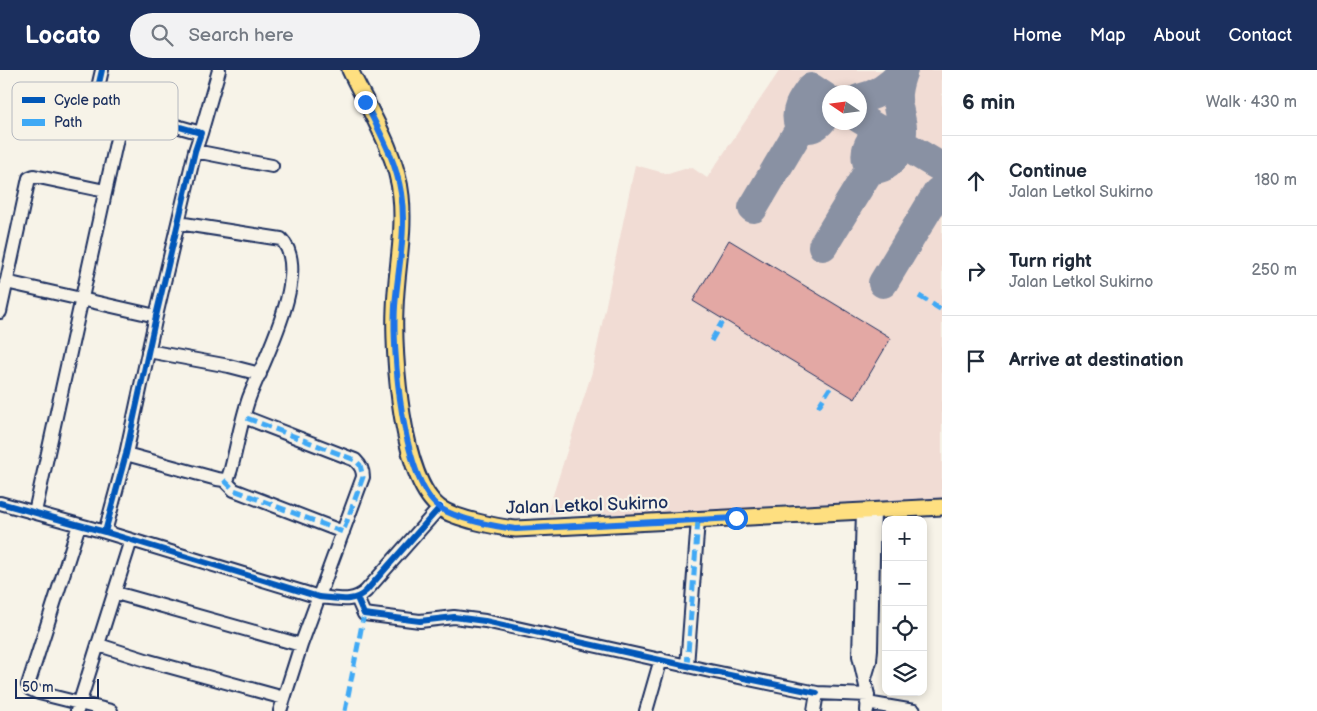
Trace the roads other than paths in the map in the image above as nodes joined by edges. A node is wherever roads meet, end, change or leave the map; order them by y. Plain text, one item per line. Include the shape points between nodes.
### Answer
1 (219, 70) edge
2 (350, 70) edge
3 (178, 127) edge
4 (201, 133) junction
5 (117, 140) edge
6 (195, 151) junction
7 (272, 166) dead end
8 (105, 192) junction
9 (178, 223) junction
10 (6, 282) junction
11 (81, 298) junction
12 (0, 312) edge
13 (156, 316) junction
14 (148, 351) junction
15 (260, 374) junction
16 (244, 417) junction
17 (126, 454) junction
18 (224, 480) junction
19 (0, 503) edge
20 (440, 507) junction
21 (942, 507) edge
22 (868, 511) junction
23 (35, 512) junction
24 (698, 520) junction
25 (79, 525) junction
26 (105, 532) junction
27 (343, 532) junction
28 (131, 540) junction
29 (116, 593) junction
30 (319, 597) junction
31 (357, 598) junction
32 (99, 645) junction
33 (301, 645) junction
34 (661, 659) junction
35 (687, 666) junction
36 (817, 693) junction
37 (284, 698) junction
38 (867, 703) edge
39 (79, 707) edge
40 (111, 711) edge
41 (280, 711) edge
42 (646, 711) edge
43 (814, 711) edge
44 (914, 711) edge

1 - 4 street
2 - 20 main road via 382,136 401,193 403,215 395,308 398,383 408,444 417,472 427,492
3 - 4 street
4 - 6 street
5 - 8 street
6 - 7 street
6 - 9 street
8 - 10 street via 34,176 29,178
8 - 11 street
9 - 13 street
9 - 15 street via 277,238 285,243 292,264 290,289
10 - 11 street
10 - 12 street
11 - 13 street
11 - 23 street
13 - 14 street
14 - 15 street
14 - 17 street
15 - 16 street via 248,399
16 - 18 street via 231,469
16 - 27 street via 356,460 363,477
17 - 18 street
17 - 26 street
18 - 27 street via 234,490
19 - 23 street
20 - 24 main road, Jalan Letkol Sukirno via 476,521 516,529
20 - 31 street
21 - 22 main road, Jalan Letkol Sukirno
22 - 24 main road, Jalan Letkol Sukirno
22 - 38 street via 871,649 864,678
23 - 25 street
24 - 35 street
25 - 26 street
25 - 39 street via 28,685 39,693
26 - 28 street
27 - 30 street
28 - 29 street
28 - 30 street
29 - 32 street
29 - 33 street
30 - 31 street
30 - 33 street
31 - 34 street via 364,614 420,621 454,618 485,621
32 - 37 street
32 - 39 street
33 - 37 street
34 - 35 street
34 - 42 street
35 - 36 street
36 - 38 street
36 - 43 street
37 - 41 street
38 - 44 street
39 - 40 street

